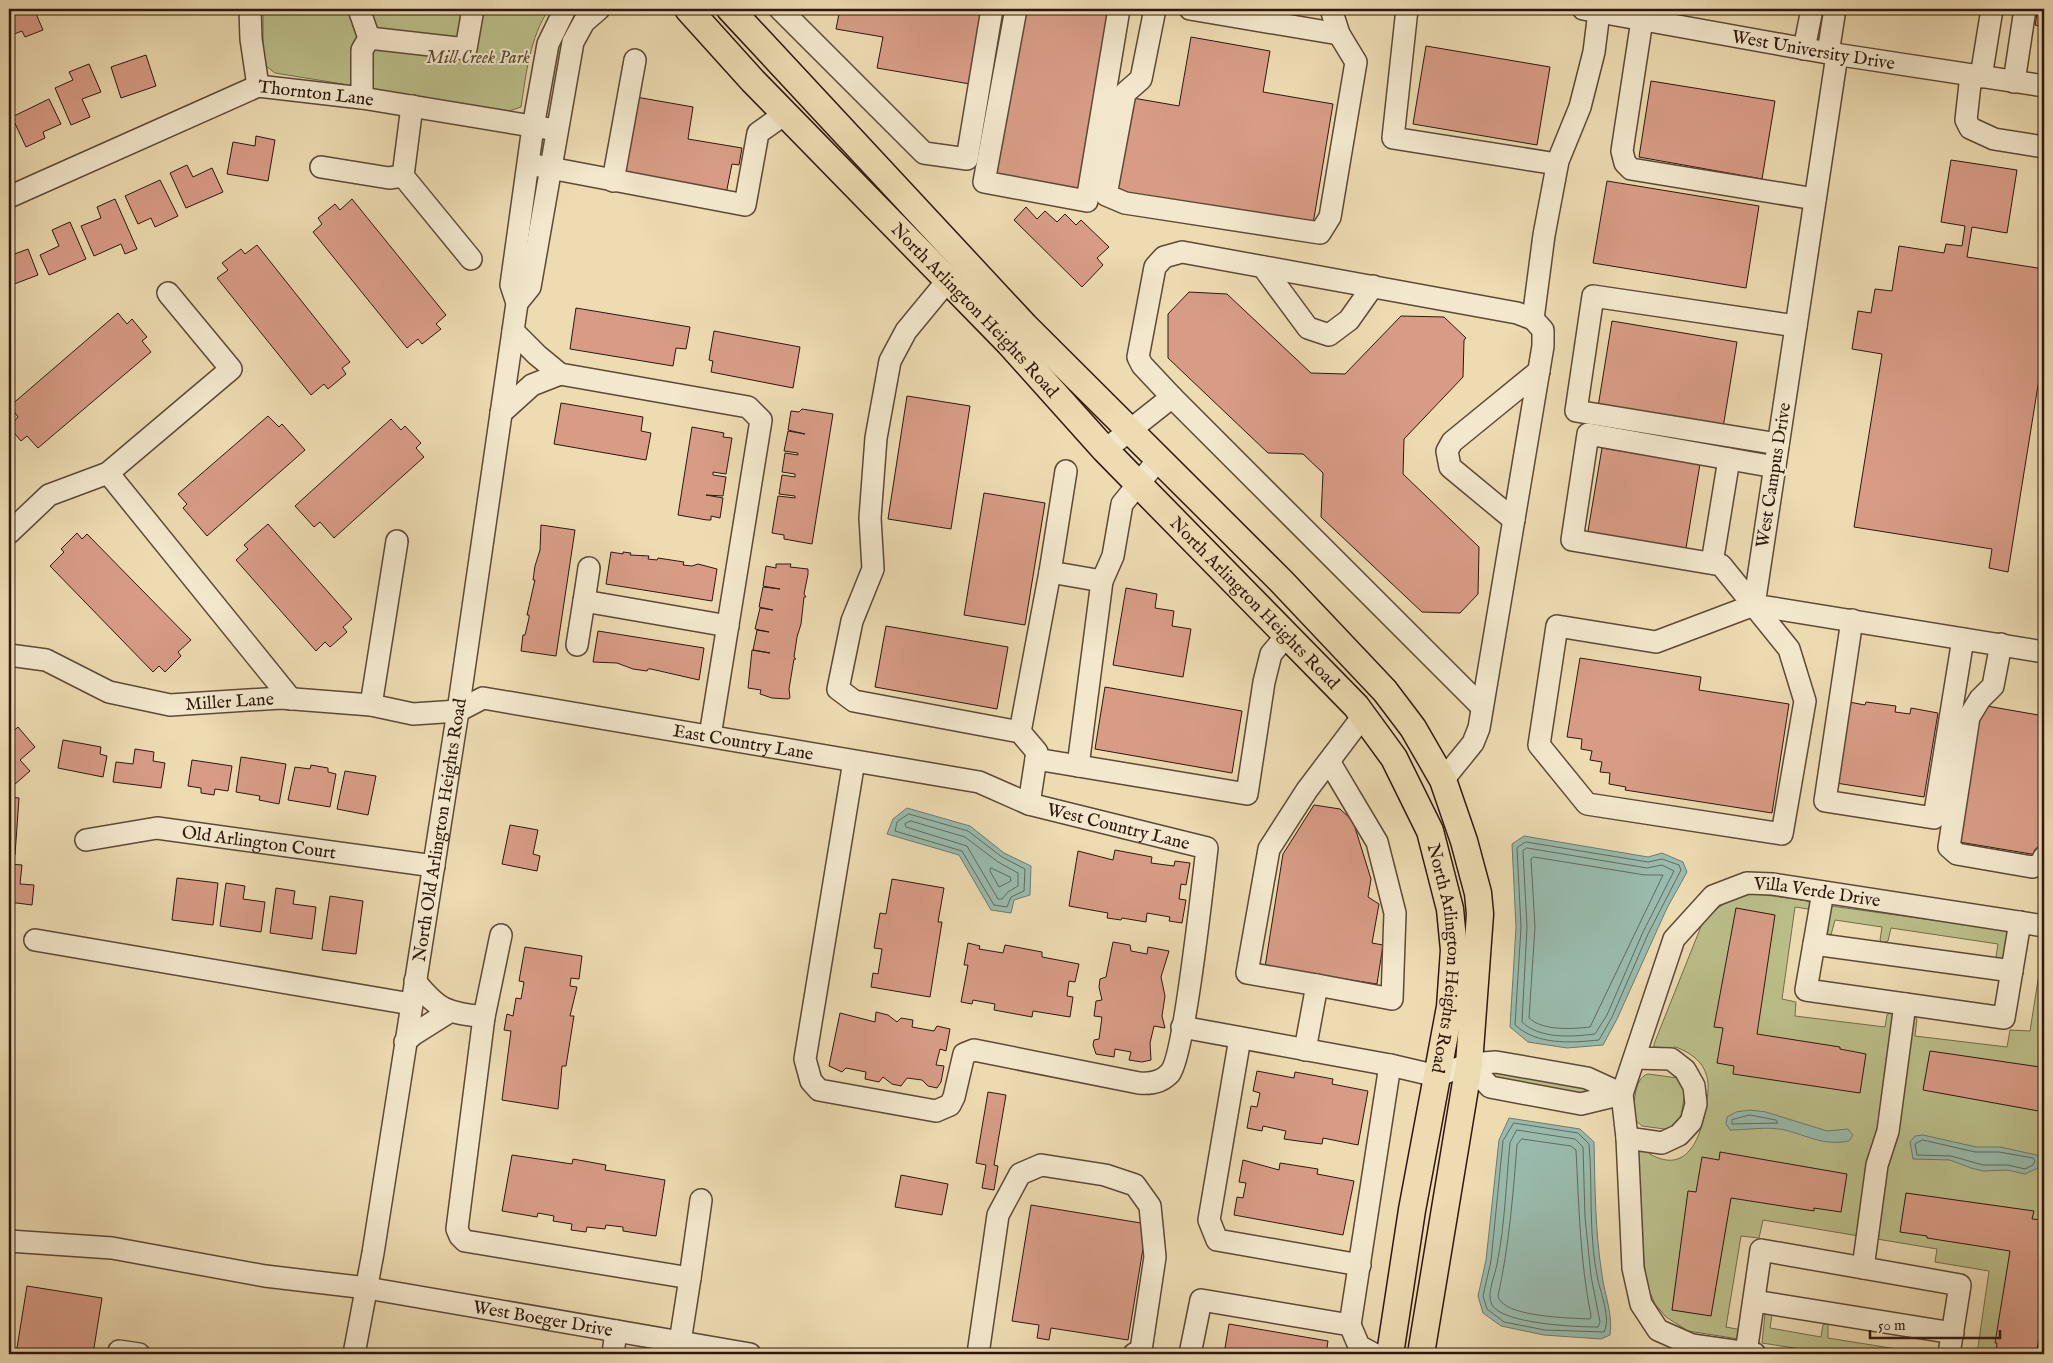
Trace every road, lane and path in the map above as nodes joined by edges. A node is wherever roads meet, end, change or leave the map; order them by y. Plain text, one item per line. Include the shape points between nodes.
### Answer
1 (250, 9) edge
2 (360, 9) edge
3 (473, 9) edge
4 (565, 9) edge
5 (599, 9) edge
6 (688, 9) edge
7 (730, 9) edge
8 (780, 9) edge
9 (992, 9) edge
10 (1016, 9) edge
11 (1119, 9) edge
12 (1155, 9) edge
13 (1190, 9) edge
14 (1331, 9) edge
15 (1408, 9) edge
16 (1812, 9) edge
17 (1835, 9) edge
18 (1992, 9) edge
19 (2025, 9) edge
20 (1590, 10) edge
21 (1634, 15) edge
22 (1339, 34) junction
23 (369, 38) junction
24 (1804, 49) junction
25 (1833, 54) junction
26 (634, 60) dead end
27 (1976, 76) junction
28 (2014, 82) junction
29 (258, 86) junction
30 (2044, 86) edge
31 (362, 98) junction
32 (412, 106) junction
33 (785, 114) junction
34 (533, 127) junction
35 (556, 130) junction
36 (2044, 148) edge
37 (1557, 164) junction
38 (539, 166) junction
39 (320, 167) dead end
40 (404, 176) junction
41 (612, 181) junction
42 (9, 198) edge
43 (1815, 199) junction
44 (471, 259) dead end
45 (1263, 267) junction
46 (948, 280) junction
47 (1373, 286) junction
48 (168, 293) dead end
49 (1533, 319) junction
50 (1796, 326) junction
51 (514, 331) junction
52 (1539, 371) junction
53 (560, 374) junction
54 (1172, 397) junction
55 (501, 413) junction
56 (1128, 430) junction
57 (1778, 444) junction
58 (1105, 450) junction
59 (1729, 459) junction
60 (1158, 460) junction
61 (1775, 467) junction
62 (1066, 471) dead end
63 (108, 472) junction
64 (1137, 483) junction
65 (1514, 520) junction
66 (9, 533) edge
67 (398, 540) dead end
68 (1712, 563) junction
69 (589, 568) dead end
70 (1050, 572) junction
71 (1102, 581) junction
72 (584, 602) junction
73 (1754, 605) junction
74 (1852, 620) junction
75 (728, 626) junction
76 (1287, 635) junction
77 (1963, 638) junction
78 (2001, 644) junction
79 (576, 645) dead end
80 (2044, 652) edge
81 (9, 654) edge
82 (291, 699) junction
83 (371, 705) junction
84 (1482, 707) junction
85 (458, 711) junction
86 (1363, 716) junction
87 (1020, 732) junction
88 (710, 736) junction
89 (1036, 759) junction
90 (854, 761) junction
91 (1330, 763) junction
92 (1078, 766) junction
93 (1443, 780) junction
94 (1029, 804) junction
95 (86, 840) dead end
96 (2044, 857) edge
97 (434, 866) junction
98 (1823, 892) junction
99 (2020, 922) junction
100 (2044, 926) edge
101 (501, 935) dead end
102 (35, 940) dead end
103 (1814, 944) junction
104 (2012, 970) junction
105 (415, 981) junction
106 (1317, 985) junction
107 (411, 1004) junction
108 (1905, 1004) junction
109 (449, 1012) junction
110 (484, 1017) junction
111 (1182, 1027) junction
112 (1240, 1038) junction
113 (405, 1042) junction
114 (1305, 1050) junction
115 (1635, 1058) junction
116 (1469, 1064) junction
117 (1390, 1065) junction
118 (1437, 1076) junction
119 (1622, 1094) junction
120 (1627, 1138) junction
121 (701, 1200) dead end
122 (9, 1241) edge
123 (1360, 1264) junction
124 (1863, 1268) junction
125 (690, 1278) junction
126 (367, 1288) junction
127 (1754, 1301) junction
128 (1350, 1325) junction
129 (616, 1331) junction
130 (1953, 1333) junction
131 (680, 1342) junction
132 (118, 1354) edge
133 (139, 1354) edge
134 (354, 1354) edge
135 (613, 1354) edge
136 (750, 1354) edge
137 (978, 1354) edge
138 (1134, 1354) edge
139 (1190, 1354) edge
140 (1374, 1354) edge
141 (1390, 1354) edge
142 (1421, 1354) edge
143 (1751, 1354) edge
144 (1950, 1354) edge

1 - 29 street
2 - 23 street
3 - 23 street via 466,49
4 - 34 street, North Old Arlington Heights Road via 548,44
5 - 35 street, North Old Arlington Heights Road via 584,22 573,42
6 - 33 main road, North Arlington Heights Road
7 - 56 main road, North Arlington Heights Road via 962,261
8 - 9 street via 924,153 967,159
10 - 11 street via 984,182 1087,201
12 - 22 street via 1141,79 1125,93 1106,195 1125,204 1320,233 1330,217 1356,62
13 - 22 street
14 - 22 street
15 - 37 street via 1393,138
16 - 24 street
17 - 25 street, West Campus Drive
18 - 27 street
19 - 28 street
20 - 21 street, West University Drive
20 - 37 street via 1594,52 1580,107
21 - 24 street, West University Drive
21 - 43 street via 1622,151 1625,163 1631,169
23 - 31 street via 362,50
24 - 25 street, West University Drive
25 - 27 street, West University Drive
25 - 43 street, West Campus Drive
26 - 41 street
27 - 28 street, West University Drive
27 - 36 street via 1966,120 1970,128 1994,139
28 - 30 street, West University Drive
29 - 31 street, Thornton Lane
29 - 42 street, Thornton Lane
31 - 32 street, Thornton Lane
32 - 34 street, Thornton Lane
32 - 40 street
33 - 41 street via 758,132 745,205
33 - 46 main road, North Arlington Heights Road
34 - 35 street, Thornton Lane
34 - 38 street, North Old Arlington Heights Road
35 - 38 street, North Old Arlington Heights Road
37 - 49 street
38 - 41 street
38 - 51 street, North Old Arlington Heights Road via 530,287 517,303
39 - 40 street via 389,178
40 - 44 street
43 - 50 street, West Campus Drive
45 - 47 street
45 - 47 street via 1308,328 1329,335 1349,320
45 - 54 street via 1182,252 1164,257 1155,267 1138,357
46 - 58 main road, North Arlington Heights Road
46 - 87 street via 906,331 890,361 875,447 870,518 873,569 852,621 838,689 854,701
47 - 49 street via 1517,313
48 - 63 street via 232,369
49 - 52 street via 1543,330
50 - 57 street, West Campus Drive
50 - 57 street via 1593,296 1576,411
51 - 53 street
51 - 55 street, North Old Arlington Heights Road
52 - 65 street
52 - 65 street via 1452,442 1447,450 1450,467
53 - 55 street via 532,385
53 - 75 street via 748,407 761,420
54 - 56 street
54 - 84 street
55 - 85 street, North Old Arlington Heights Road
56 - 58 street
56 - 60 main road, North Arlington Heights Road
57 - 61 street, West Campus Drive
58 - 64 main road, North Arlington Heights Road
59 - 61 street
59 - 68 street
59 - 68 street via 1588,434 1572,540
60 - 64 street
60 - 93 main road, North Arlington Heights Road via 1367,670 1414,728
61 - 73 street, West Campus Drive
62 - 70 street
63 - 66 street via 49,495
63 - 82 street
64 - 71 street via 1122,504 1113,556
64 - 76 main road, North Arlington Heights Road
65 - 84 street
67 - 83 street
68 - 73 street via 1721,565
69 - 72 street
70 - 71 street
70 - 87 street
71 - 92 street
72 - 75 street
72 - 79 street
73 - 73 street via 1656,642 1557,626 1539,745 1587,804 1782,834 1805,701 1789,648
73 - 74 street
74 - 77 street
74 - 77 street via 1825,801 1835,803 1934,818
75 - 88 street
76 - 86 main road, North Arlington Heights Road
76 - 92 street via 1272,654 1266,673 1247,794
77 - 78 street
78 - 80 street
78 - 96 street via 1993,686 1980,699 1969,718 1949,847 1957,854 2032,868 2041,864
81 - 82 street, Miller Lane via 46,660 109,692 170,704
82 - 83 street, Miller Lane
83 - 85 street, Miller Lane via 413,714
84 - 93 street via 1473,743
85 - 88 street, East Country Lane via 483,698
85 - 97 street, North Old Arlington Heights Road
86 - 91 street
86 - 118 main road, North Arlington Heights Road via 1394,758 1430,831 1450,909 1454,950 1450,1007
87 - 89 street via 1037,752
88 - 90 street, East Country Lane
89 - 92 street
89 - 94 street
90 - 94 street, East Country Lane via 979,782
90 - 111 street via 805,1059 811,1081 819,1090 936,1111 950,1105 964,1054 974,1050 1149,1084 1170,1074 1175,1065
91 - 106 street via 1269,849 1247,973
91 - 106 street via 1377,842 1395,913 1392,999
93 - 116 main road, North Arlington Heights Road via 1464,841 1480,914
94 - 111 street, West Country Lane via 1207,848
95 - 97 street, Old Arlington Court via 157,828
97 - 105 street, North Old Arlington Heights Road
98 - 99 street, Villa Verde Drive
98 - 103 street
98 - 115 street, Villa Verde Drive via 1747,883 1713,896 1674,939
99 - 100 street, Villa Verde Drive
99 - 104 street
101 - 110 street
102 - 107 street
103 - 104 street
103 - 108 street via 1806,990
104 - 108 street via 2004,1018
105 - 107 street, North Old Arlington Heights Road
105 - 109 street via 428,997
106 - 114 street
107 - 113 street, North Old Arlington Heights Road
108 - 124 street via 1888,1130 1877,1165
109 - 110 street
109 - 113 street
110 - 125 street via 458,1229 464,1242
111 - 112 street
112 - 114 street
112 - 123 street via 1209,1220 1217,1240
113 - 126 street, North Old Arlington Heights Road
114 - 117 street
115 - 119 street, Villa Verde Drive
115 - 120 street via 1671,1059 1690,1078 1696,1104 1691,1122 1679,1136 1662,1143
116 - 118 street
116 - 119 street via 1496,1062 1587,1078
116 - 142 main road, North Arlington Heights Road
117 - 118 street
117 - 123 street
118 - 141 main road, North Arlington Heights Road
119 - 120 street, Villa Verde Drive
120 - 143 street, Villa Verde Drive via 1633,1268 1640,1304 1658,1330 1692,1344
121 - 125 street
122 - 126 street, West Boeger Drive via 112,1248 265,1276
123 - 128 street
124 - 127 street via 1761,1250
124 - 130 street via 1960,1285
125 - 131 street
126 - 129 street, West Boeger Drive
126 - 134 street, North Old Arlington Heights Road
127 - 130 street
127 - 143 street
128 - 139 street via 1201,1300
128 - 140 street via 1359,1346
129 - 131 street, West Boeger Drive
129 - 135 street
130 - 144 street
131 - 136 street, West Boeger Drive
132 - 133 street via 119,1351
137 - 138 street via 998,1215 1020,1174 1041,1165 1105,1175 1135,1185 1150,1206 1155,1257 1141,1350

